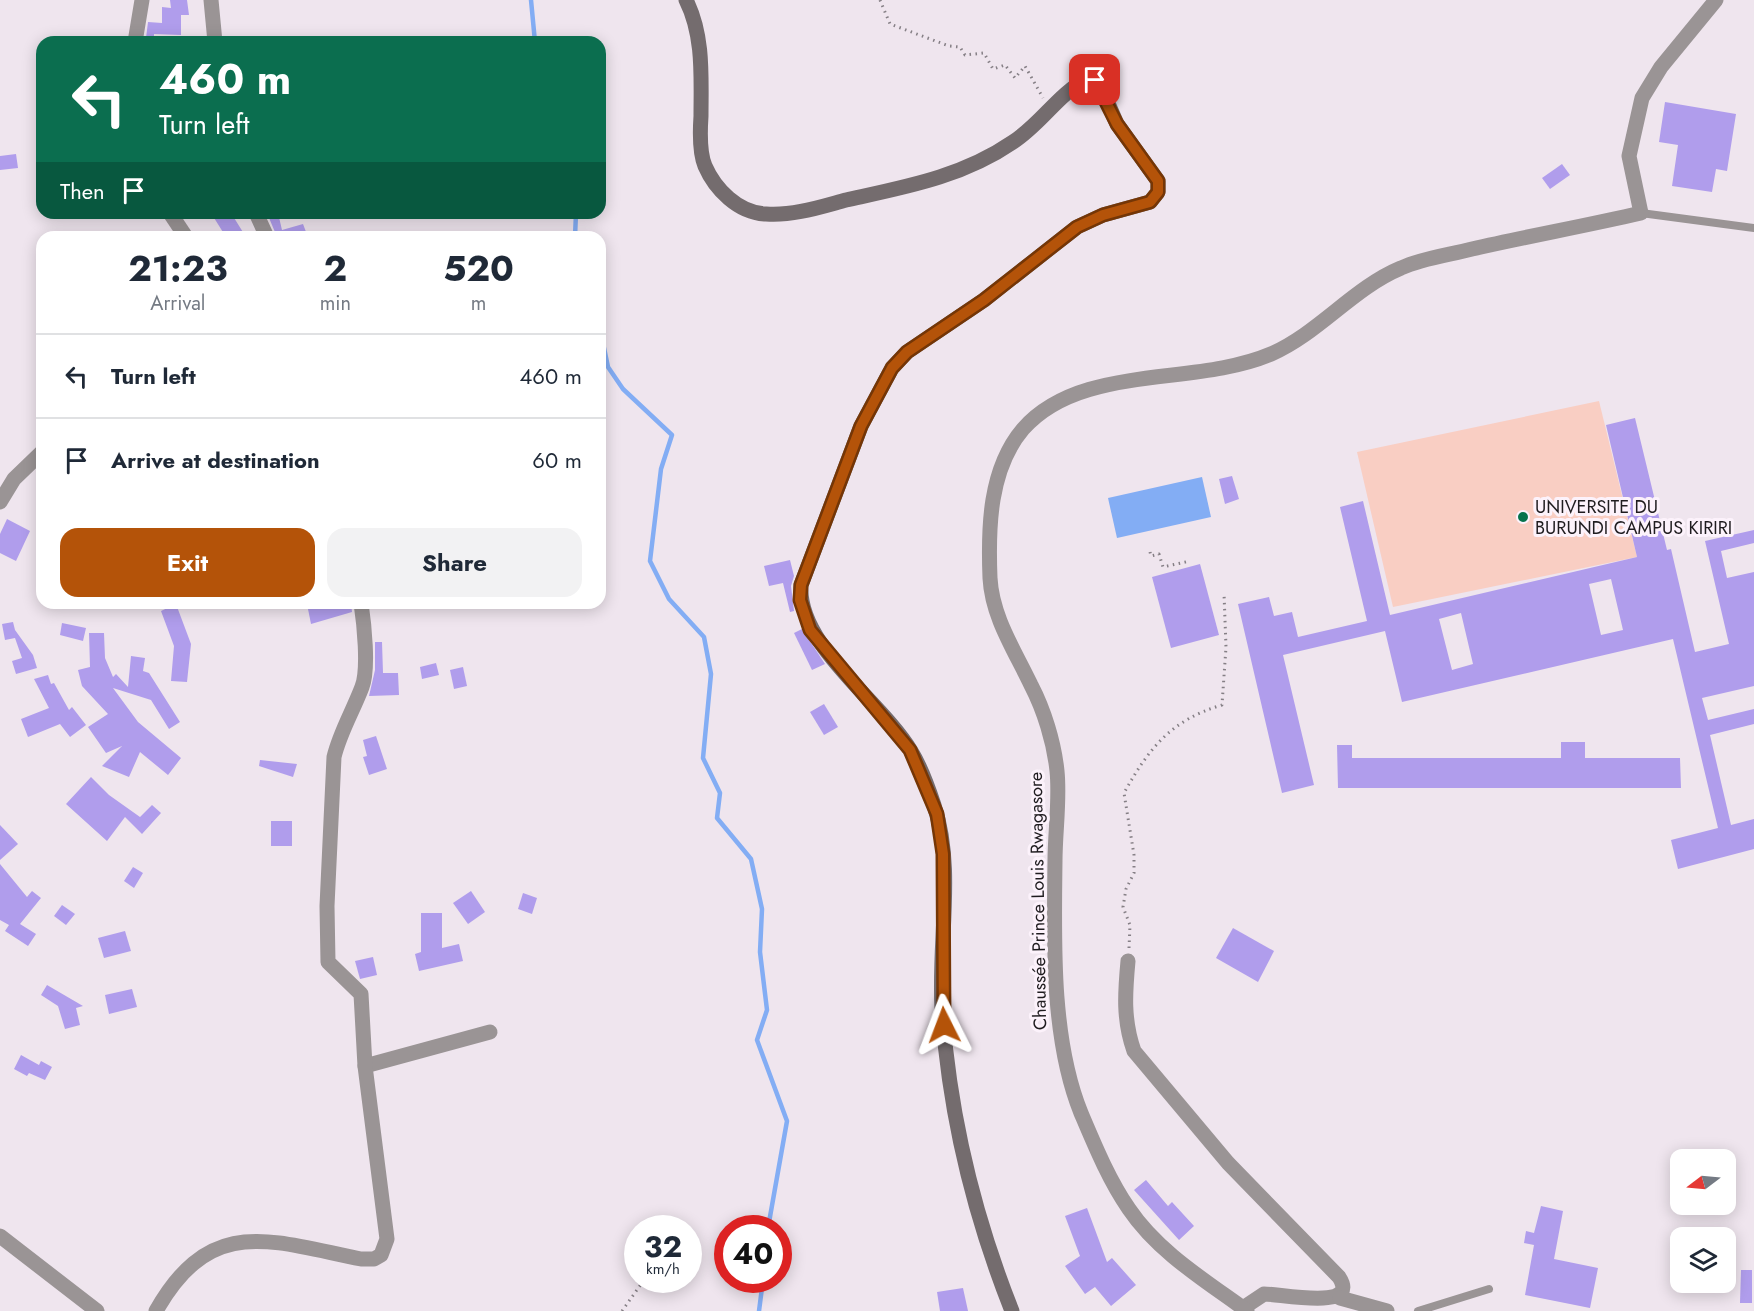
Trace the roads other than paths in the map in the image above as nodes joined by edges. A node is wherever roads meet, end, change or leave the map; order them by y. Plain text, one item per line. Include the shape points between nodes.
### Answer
1 (142, 0) edge
2 (211, 0) edge
3 (686, 0) edge
4 (1716, 0) edge
5 (136, 36) edge
6 (214, 36) edge
7 (1641, 213) junction
8 (1754, 228) edge
9 (36, 458) edge
10 (0, 502) edge
11 (362, 609) edge
12 (1128, 961) road end
13 (490, 1032) dead end
14 (365, 1066) junction
15 (0, 1236) edge
16 (1489, 1289) dead end
17 (1340, 1298) junction
18 (1245, 1310) edge
19 (97, 1311) edge
20 (156, 1311) edge
21 (1012, 1311) edge
22 (1387, 1311) edge
23 (1418, 1311) edge

1 - 5 street
2 - 6 street
3 - 21 street via 699,38 703,162 712,182 743,207 764,214 795,212 932,182 1013,142 1062,95 1088,78 1095,80 1117,124 1158,181 1158,192 1150,202 1077,227 975,306 907,352 892,368 861,426 801,585 800,600 810,630 910,750 941,827 942,1006 952,1105 981,1222
4 - 7 street via 1661,67 1642,98 1629,156
7 - 8 lane, Chaussée Prince Louis Rwagasore
7 - 18 street, Chaussée Prince Louis Rwagasore via 1398,268 1300,338 1271,354 1235,366 1090,387 1048,409 1026,426 1009,448 995,485 989,542 990,584 998,617 1044,714 1057,771 1059,1034 1068,1075 1114,1186 1131,1212 1174,1257
9 - 10 street via 14,478
11 - 14 street via 363,685 339,735 334,757 328,962 361,994
12 - 17 street via 1124,1005 1134,1051 1228,1162 1339,1277 1343,1292
13 - 14 street
14 - 20 street via 387,1239 381,1256 361,1259 254,1241 229,1243 193,1263
15 - 19 street
16 - 23 lane
17 - 18 street via 1316,1304 1264,1294
17 - 22 street

